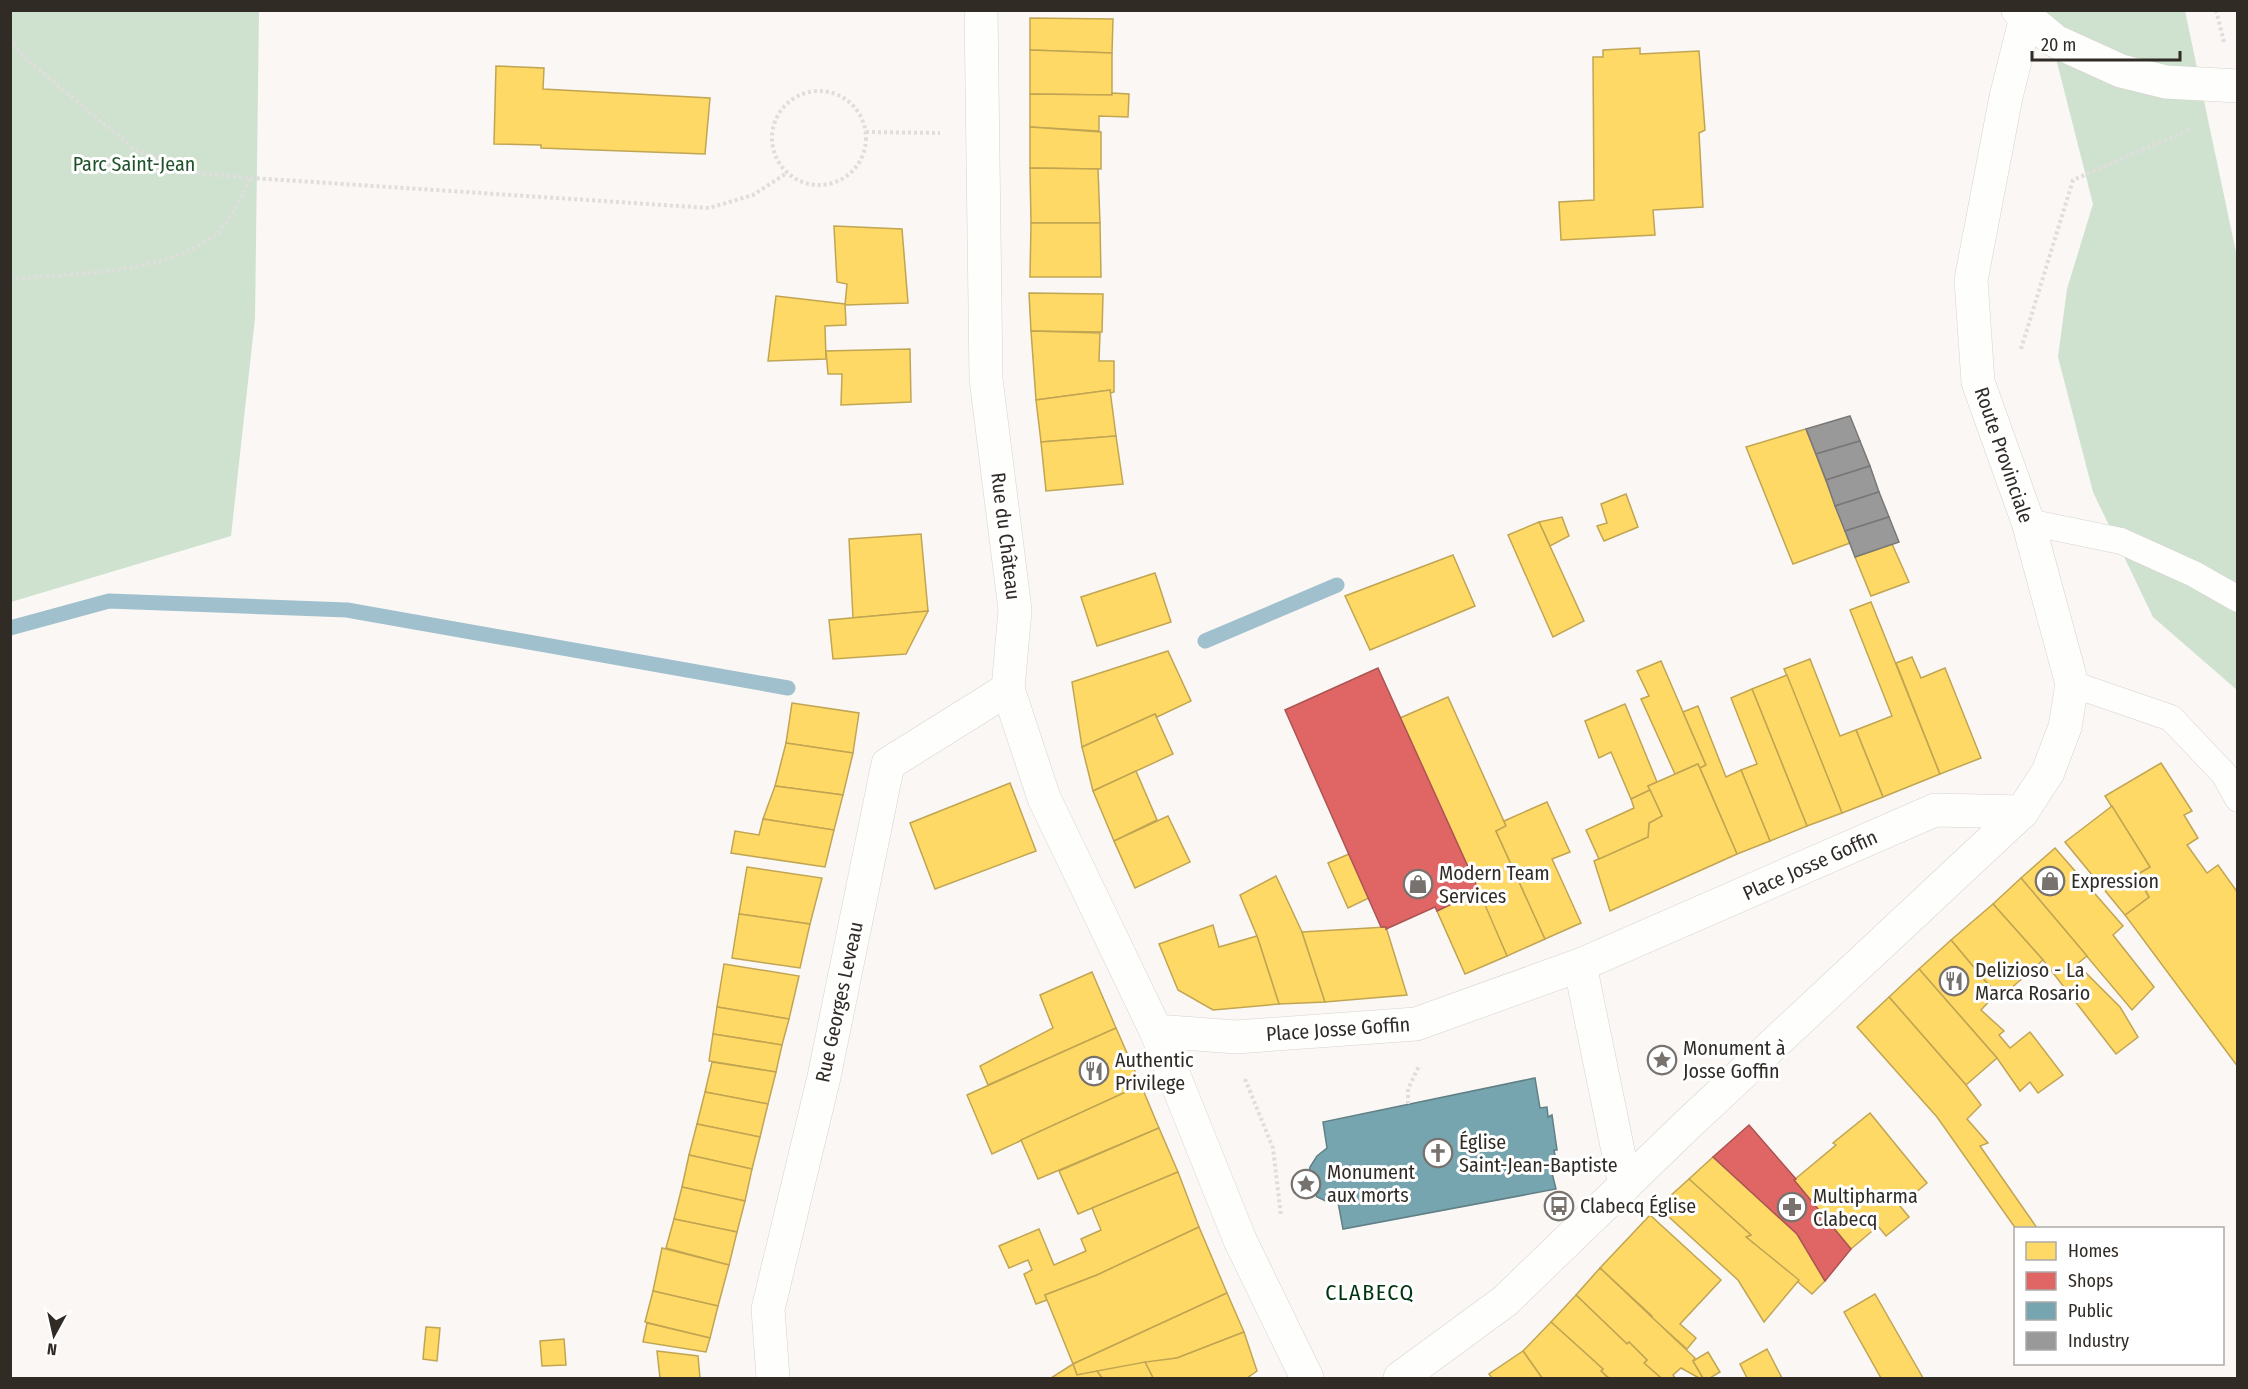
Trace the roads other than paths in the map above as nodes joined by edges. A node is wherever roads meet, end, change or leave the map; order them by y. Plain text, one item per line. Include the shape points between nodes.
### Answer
1 (981, 10) edge
2 (2022, 14) edge
3 (2238, 86) edge
4 (2028, 522) junction
5 (2238, 599) edge
6 (2072, 684) junction
7 (1008, 689) junction
8 (2238, 799) edge
9 (2022, 812) junction
10 (1580, 965) junction
11 (1156, 1031) junction
12 (1625, 1185) junction
13 (773, 1378) edge
14 (1307, 1378) edge
15 (1400, 1378) edge

1 - 7 street, Rue du Château via 986,379 1015,610
2 - 3 street, Route Provinciale, bridge via 2055,41 2121,71 2166,82
2 - 4 street, Route Provinciale via 1971,280 1978,382
4 - 5 lane via 2121,541
4 - 6 street, Route Provinciale
6 - 8 lane via 2171,718 2224,774
6 - 9 street, Route Provinciale via 2065,727 2048,772
7 - 11 street, Rue du Château via 1044,798
7 - 13 street, Rue Georges Leveau via 888,764 824,1077 768,1309
9 - 10 street, Place Josse Goffin via 1935,810
9 - 12 street
10 - 11 street, Place Josse Goffin via 1416,1024 1236,1037
10 - 12 street
11 - 14 street via 1240,1240
12 - 15 street via 1505,1301

